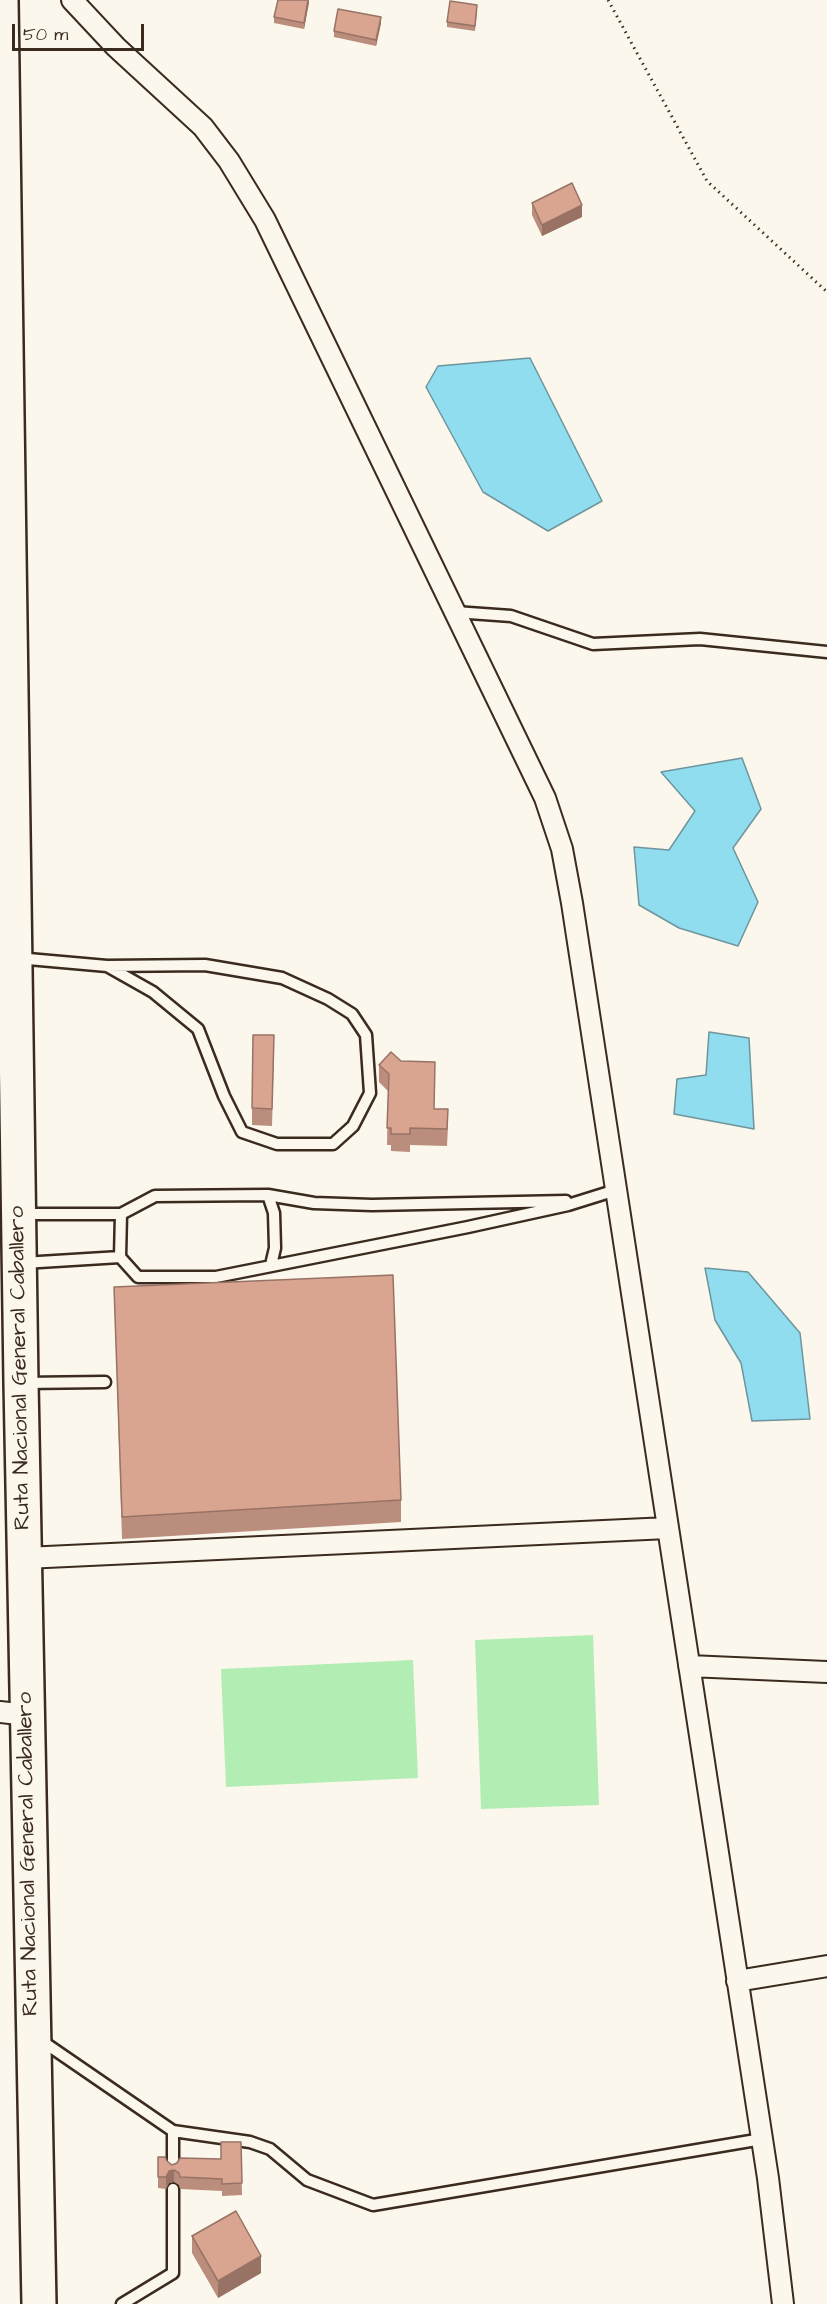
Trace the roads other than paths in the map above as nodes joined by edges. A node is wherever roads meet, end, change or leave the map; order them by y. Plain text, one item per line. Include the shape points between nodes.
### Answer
1 (1, 0) edge
2 (72, 0) edge
3 (90, 0) edge
4 (105, 36) junction
5 (2, 136) edge
6 (455, 612) junction
7 (827, 652) edge
8 (14, 958) junction
9 (107, 966) junction
10 (12, 1189) edge
11 (616, 1190) junction
12 (268, 1195) junction
13 (578, 1202) junction
14 (121, 1214) junction
15 (120, 1257) junction
16 (20, 1263) junction
17 (272, 1265) junction
18 (105, 1382) dead end
19 (21, 1383) junction
20 (668, 1528) junction
21 (25, 1558) junction
22 (689, 1666) junction
23 (827, 1672) edge
24 (14, 1713) edge
25 (827, 1966) edge
26 (737, 1981) junction
27 (32, 2035) junction
28 (173, 2131) junction
29 (762, 2139) junction
30 (173, 2169) edge
31 (173, 2189) dead end
32 (39, 2304) edge
33 (122, 2304) edge
34 (783, 2304) edge

1 - 5 highway, Ruta Nacional General Caballero
2 - 4 street
3 - 4 street
4 - 6 street via 203,127 229,160 265,220
5 - 8 highway, Ruta Nacional General Caballero
6 - 7 lane via 511,616 593,644 700,639
6 - 11 street via 545,798 562,849
8 - 9 lane
8 - 10 highway, Ruta Nacional General Caballero
9 - 9 lane via 153,992 198,1029 242,1132 277,1144 333,1144 353,1126 370,1093 366,1035 352,1014 282,978 205,965
10 - 14 lane
10 - 16 highway, Ruta Nacional General Caballero
11 - 13 lane
11 - 20 street
12 - 13 lane via 314,1203 372,1205
12 - 14 lane via 155,1196
12 - 17 lane via 274,1213
13 - 17 lane
14 - 15 lane
15 - 16 lane
15 - 17 lane via 138,1276 216,1276
16 - 19 highway, Ruta Nacional General Caballero
18 - 19 lane
19 - 21 highway, Ruta Nacional General Caballero
20 - 21 street
20 - 22 street
21 - 24 highway, Ruta Nacional General Caballero
22 - 23 street
22 - 26 street
24 - 27 highway, Ruta Nacional General Caballero
25 - 26 street
26 - 29 street
27 - 28 lane
27 - 32 highway, Ruta Nacional General Caballero
28 - 29 lane via 250,2142 270,2149 307,2180 373,2205
28 - 30 lane
29 - 34 street
31 - 33 lane via 173,2273

